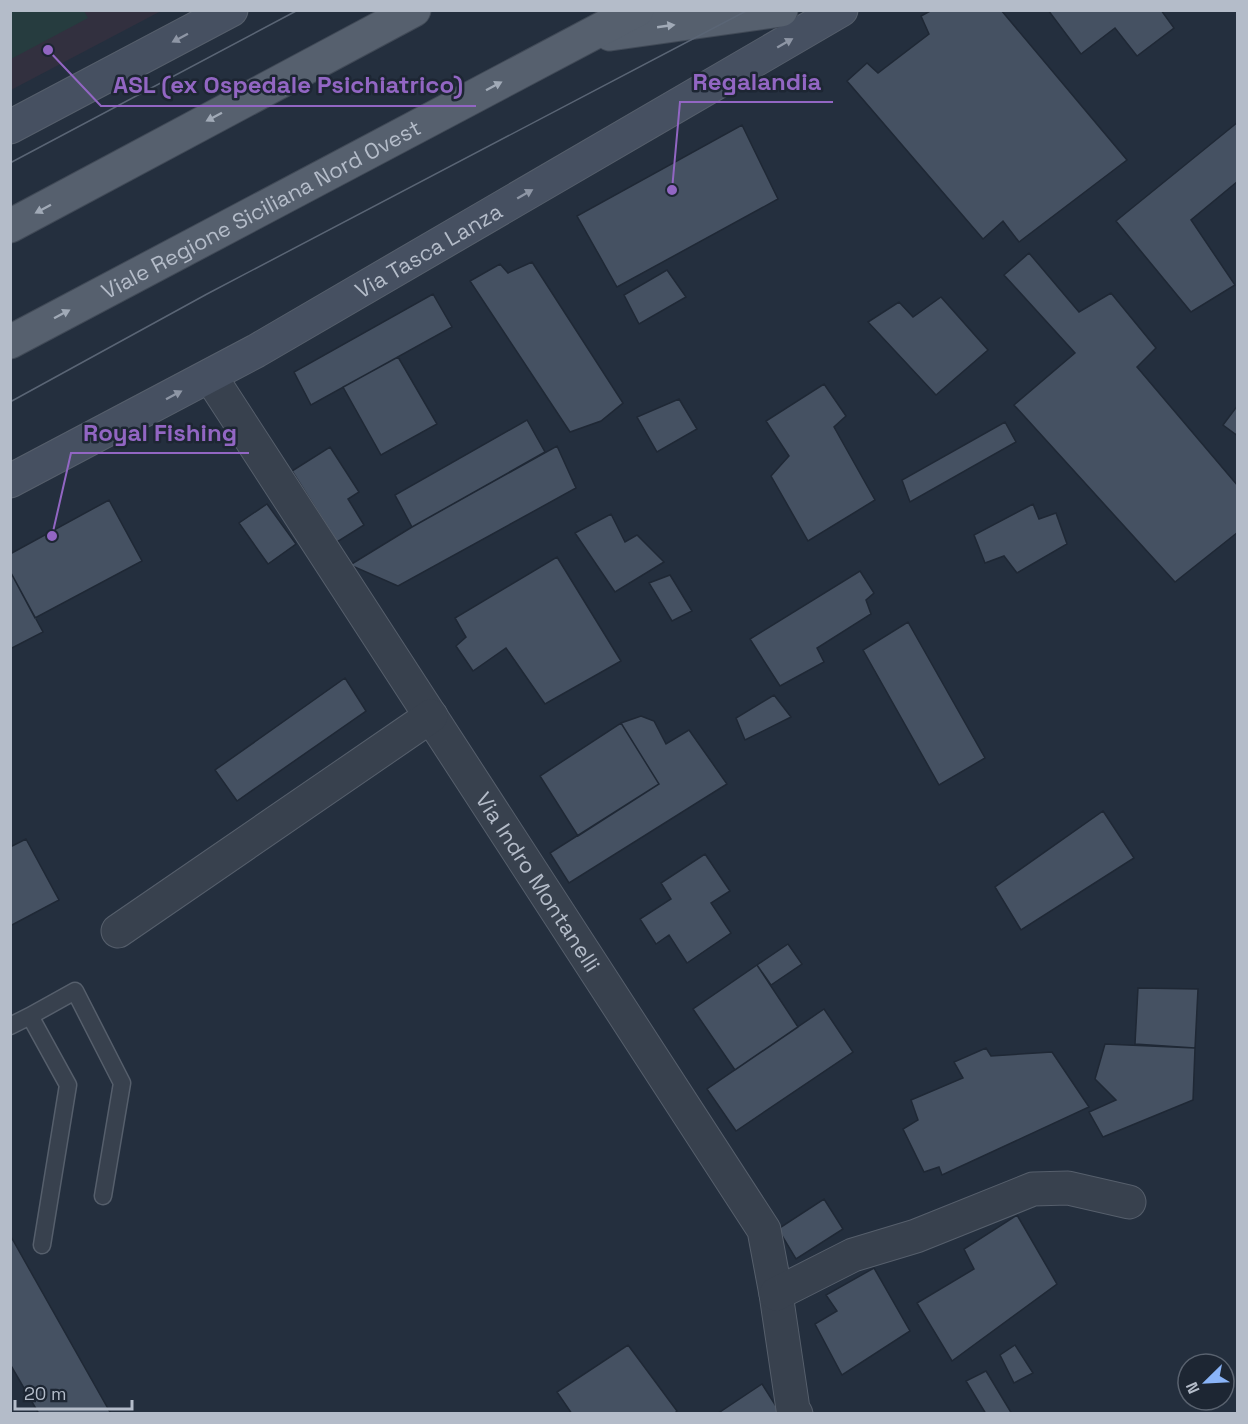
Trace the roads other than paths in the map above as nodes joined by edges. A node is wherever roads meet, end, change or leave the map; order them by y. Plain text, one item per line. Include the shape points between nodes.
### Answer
1 (231, 10) edge
2 (379, 10) edge
3 (414, 10) edge
4 (638, 10) edge
5 (781, 10) edge
6 (841, 10) edge
7 (587, 37) junction
8 (354, 42) junction
9 (10, 127) edge
10 (10, 226) edge
11 (10, 342) edge
12 (210, 376) junction
13 (10, 482) edge
14 (431, 716) junction
15 (118, 931) dead end
16 (30, 1016) junction
17 (10, 1026) edge
18 (104, 1196) dead end
19 (1129, 1202) dead end
20 (42, 1245) dead end
21 (776, 1294) junction
22 (796, 1413) edge

1 -> 9 street
2 - 8 main road
3 - 8 main road
4 - 7 main road, Viale Regione Siciliana Nord Ovest
7 -> 5 main road
12 -> 6 street, Via Tasca Lanza
11 -> 7 main road, Viale Regione Siciliana Nord Ovest
8 -> 10 main road
13 -> 12 street, Via Tasca Lanza
12 - 14 street, Via Indro Montanelli
14 - 15 street
14 - 21 street, Via Indro Montanelli via 764,1230
16 - 17 lane
16 - 18 lane via 75,991 123,1083
16 - 20 lane via 68,1085
19 - 21 street via 1068,1188 1033,1189 916,1236 853,1255
21 - 22 street, Via Indro Montanelli

